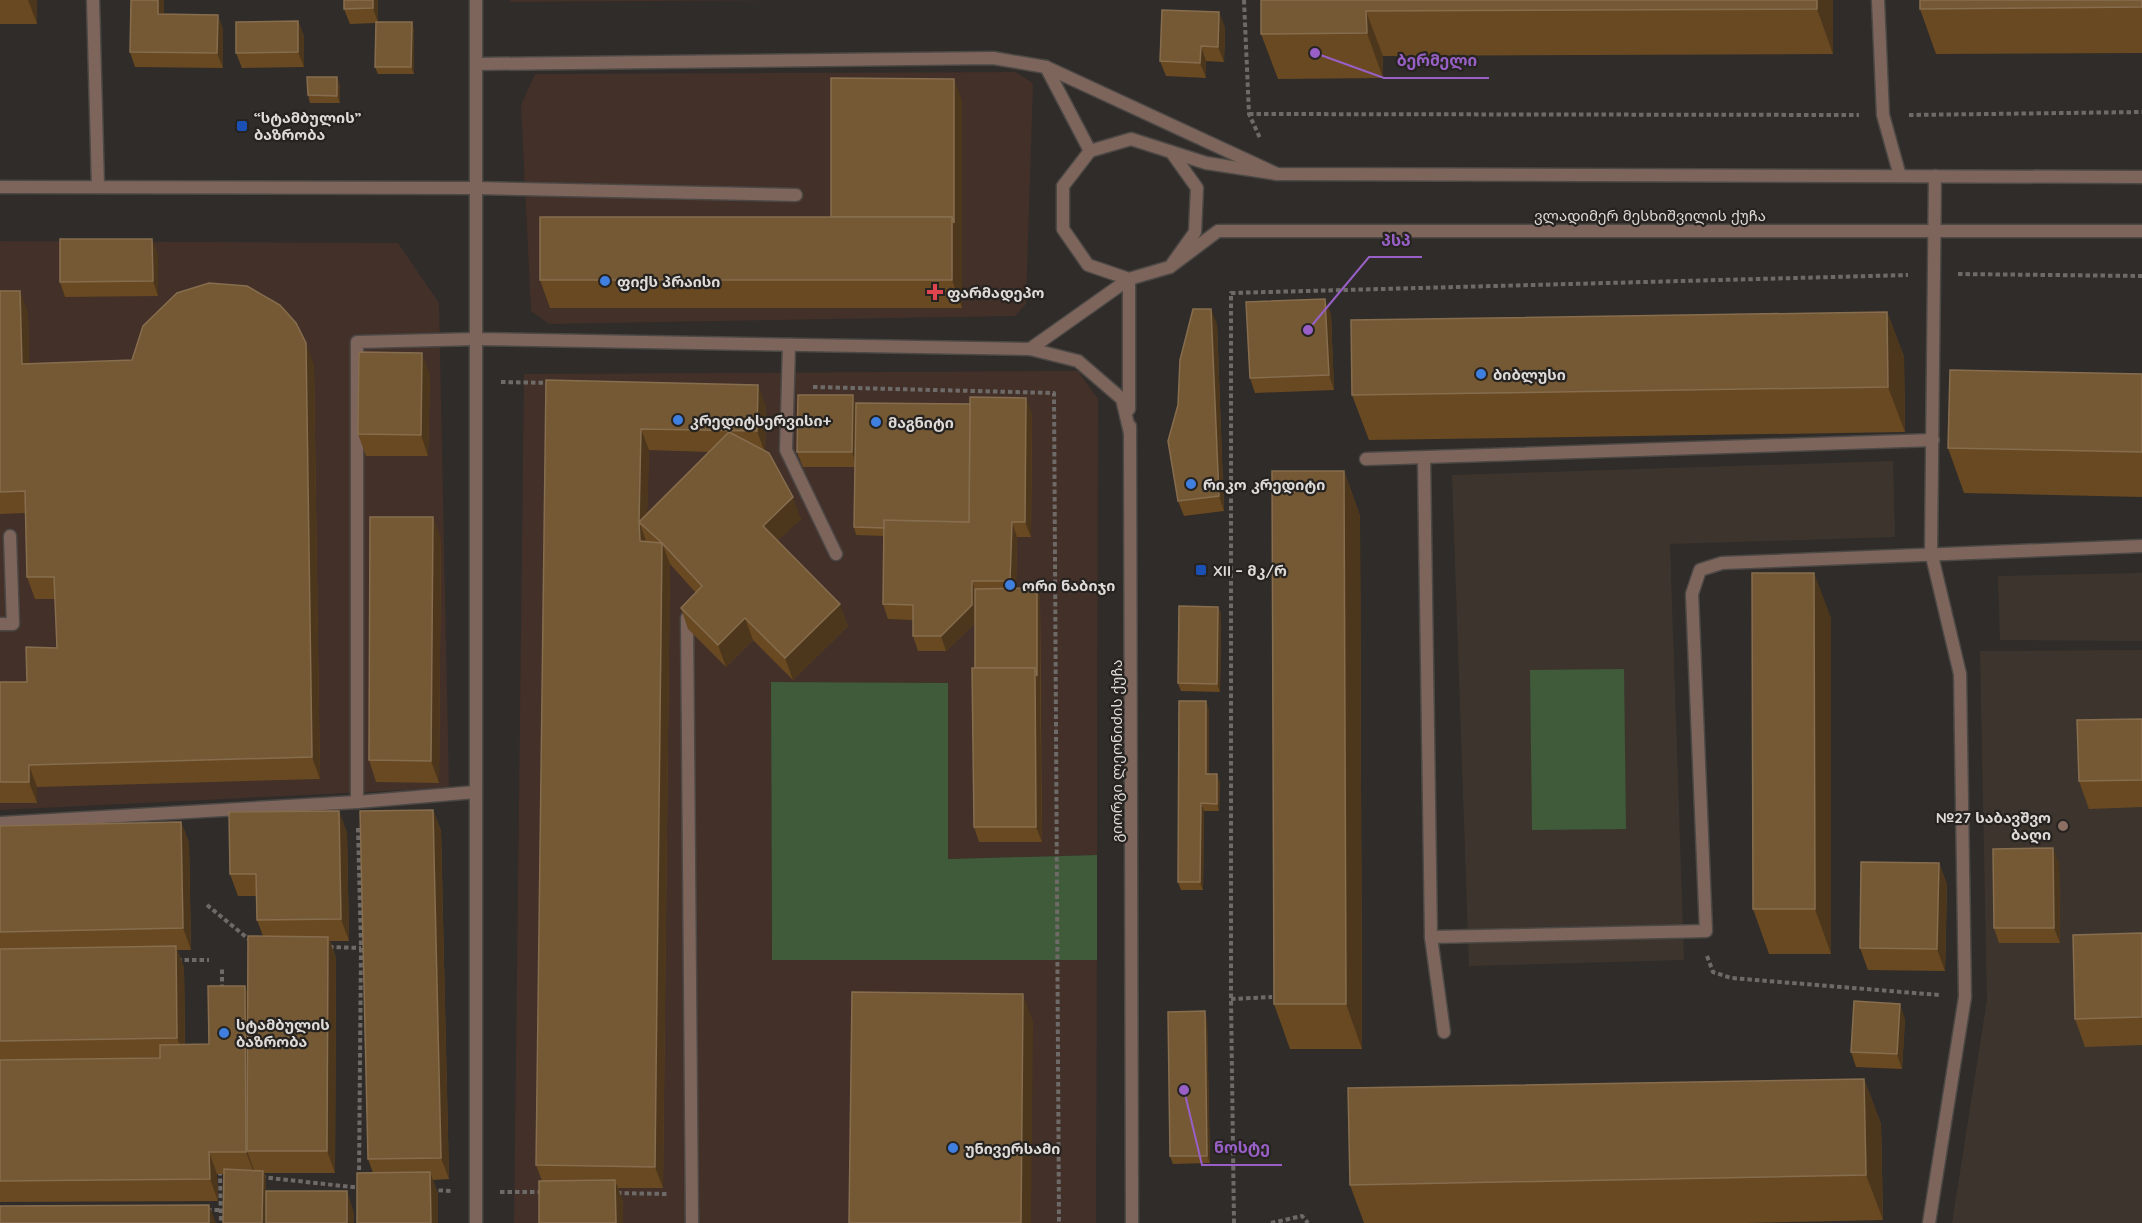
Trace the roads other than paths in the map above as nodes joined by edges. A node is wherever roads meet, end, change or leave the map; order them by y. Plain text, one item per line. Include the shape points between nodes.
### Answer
1 (93, 0) edge
2 (476, 0) edge
3 (1878, 0) edge
4 (476, 64) junction
5 (1046, 67) junction
6 (1090, 151) junction
7 (1172, 153) junction
8 (1277, 174) junction
9 (1900, 176) junction
10 (1935, 176) junction
11 (2142, 177) edge
12 (0, 187) edge
13 (98, 187) junction
14 (476, 188) junction
15 (796, 195) dead end
16 (1936, 231) junction
17 (2142, 231) edge
18 (1170, 267) junction
19 (1129, 279) junction
20 (476, 339) junction
21 (789, 345) junction
22 (1030, 349) junction
23 (1130, 433) junction
24 (1933, 440) junction
25 (1366, 459) dead end
26 (1424, 459) junction
27 (10, 536) dead end
28 (2142, 546) edge
29 (1931, 552) junction
30 (836, 554) dead end
31 (687, 618) edge
32 (0, 624) edge
33 (476, 792) junction
34 (357, 802) junction
35 (0, 823) edge
36 (1431, 937) junction
37 (1444, 1032) dead end
38 (476, 1223) edge
39 (692, 1223) edge
40 (1132, 1223) edge
41 (1929, 1223) edge

1 - 13 street
2 - 4 street
3 - 9 street via 1883,115
4 - 5 street via 993,58
4 - 14 street
5 - 6 street
5 - 8 street
6 - 7 street via 1131,139
6 - 19 street via 1063,186 1062,229 1088,265
7 - 8 street via 1206,164
7 - 18 street via 1197,188 1196,232
8 - 9 street
9 - 10 street
10 - 11 street
10 - 16 street
12 - 13 street
13 - 14 street
14 - 15 street
14 - 20 street
16 - 17 street, ვლადიმერ მესხიშვილის ქუჩა
16 - 18 street, ვლადიმერ მესხიშვილის ქუჩა via 1218,231
16 - 24 street
18 - 19 street
19 - 22 street
19 - 23 street, გიორგი ლეონიძის ქუჩა
20 - 21 street
20 - 33 street
20 - 34 street via 357,342
21 - 22 street
21 - 30 street via 786,450
22 - 23 street via 1077,361 1122,399
23 - 40 street, გიორგი ლეონიძის ქუჩა
24 - 26 street
24 - 29 street
25 - 26 street
26 - 36 street
27 - 32 street via 13,624
28 - 29 street
29 - 36 street via 1722,563 1700,570 1692,594 1706,931
29 - 41 street via 1960,674 1965,997
31 - 39 street
33 - 34 street
33 - 38 street
34 - 35 street
36 - 37 street

